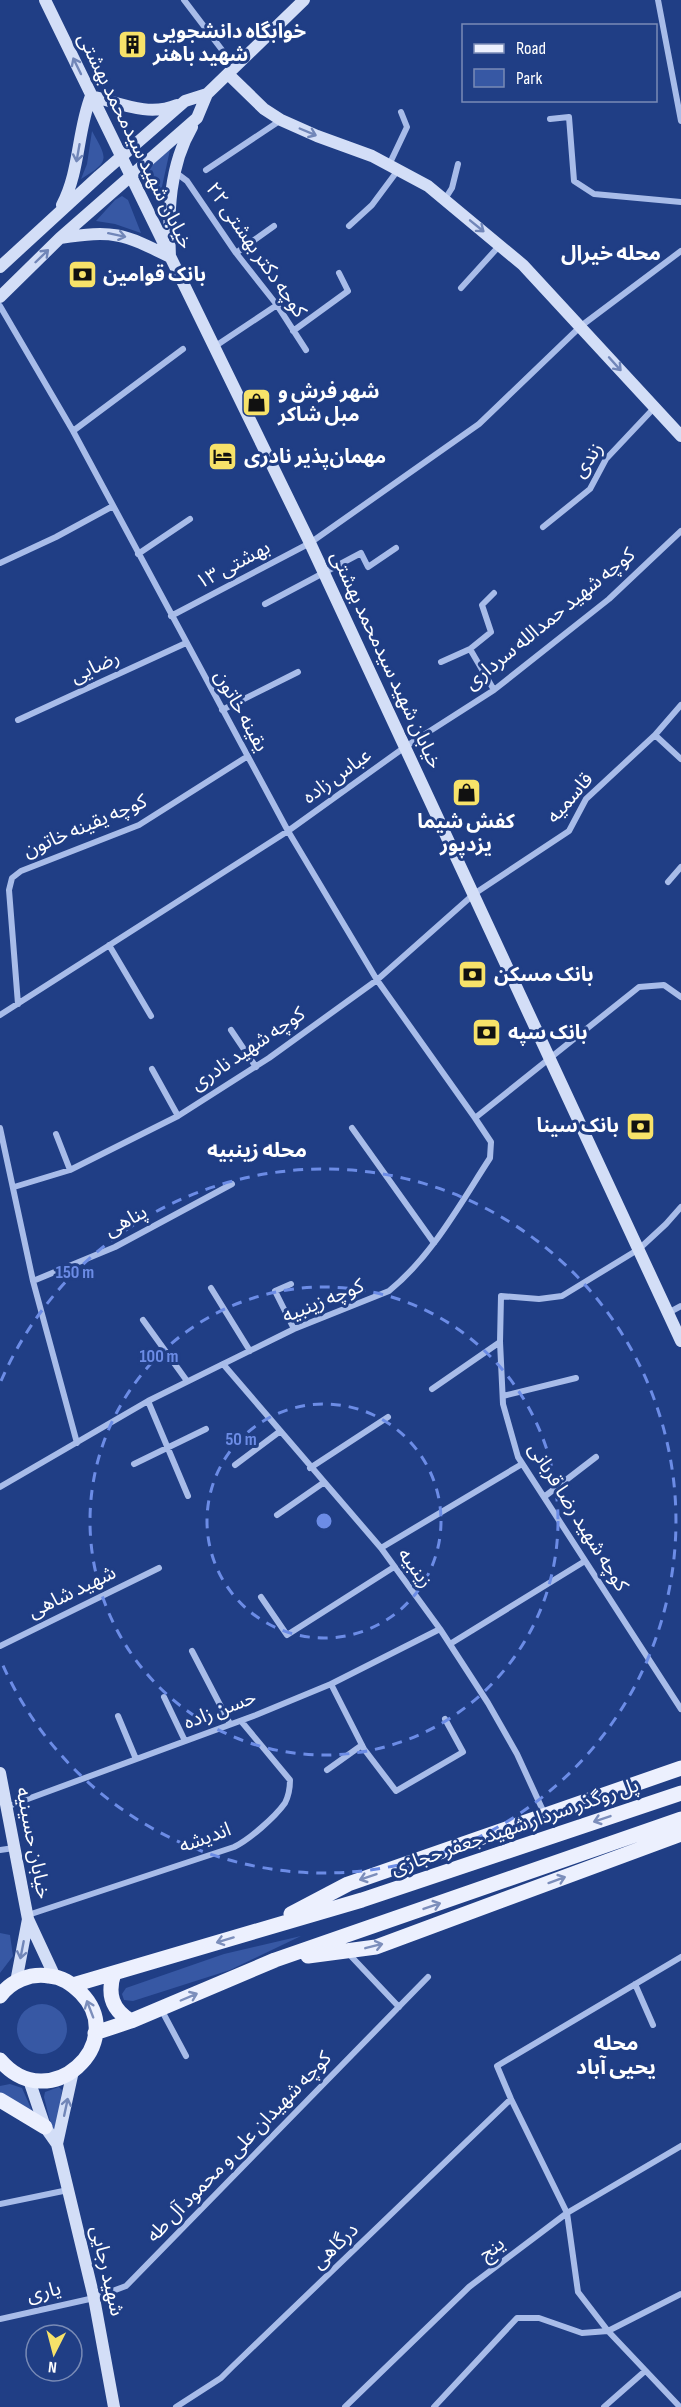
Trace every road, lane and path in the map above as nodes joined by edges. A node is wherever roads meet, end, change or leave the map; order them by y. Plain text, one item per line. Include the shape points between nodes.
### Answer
1 (45, 0) edge
2 (184, 0) edge
3 (304, 0) edge
4 (658, 0) edge
5 (231, 70) junction
6 (207, 94) junction
7 (92, 96) junction
8 (185, 101) junction
9 (401, 112) dead end
10 (197, 118) junction
11 (550, 118) dead end
12 (281, 120) junction
13 (681, 121) edge
14 (120, 157) junction
15 (458, 164) dead end
16 (393, 167) junction
17 (206, 170) dead end
18 (175, 172) junction
19 (130, 175) junction
20 (445, 200) junction
21 (681, 202) edge
22 (57, 214) junction
23 (274, 226) dead end
24 (349, 226) dead end
25 (60, 238) junction
26 (500, 245) junction
27 (681, 251) edge
28 (236, 253) junction
29 (170, 257) junction
30 (0, 267) edge
31 (339, 273) dead end
32 (461, 288) dead end
33 (0, 297) edge
34 (277, 305) junction
35 (0, 306) edge
36 (581, 326) junction
37 (293, 331) junction
38 (214, 347) junction
39 (183, 349) dead end
40 (306, 350) dead end
41 (655, 407) junction
42 (73, 431) junction
43 (681, 436) edge
44 (113, 506) junction
45 (190, 519) dead end
46 (543, 527) dead end
47 (681, 531) edge
48 (310, 543) junction
49 (396, 549) dead end
50 (138, 554) junction
51 (0, 563) edge
52 (324, 573) junction
53 (494, 593) dead end
54 (266, 604) dead end
55 (171, 616) junction
56 (186, 643) junction
57 (470, 649) junction
58 (441, 662) dead end
59 (298, 672) dead end
60 (495, 690) junction
61 (681, 705) edge
62 (222, 710) junction
63 (18, 720) dead end
64 (655, 735) junction
65 (405, 747) junction
66 (248, 756) junction
67 (681, 759) edge
68 (288, 831) junction
69 (681, 867) edge
70 (668, 882) dead end
71 (474, 894) junction
72 (109, 945) junction
73 (376, 980) junction
74 (681, 997) edge
75 (18, 1004) junction
76 (0, 1015) edge
77 (151, 1016) dead end
78 (231, 1030) dead end
79 (549, 1058) junction
80 (256, 1067) junction
81 (152, 1069) dead end
82 (178, 1116) junction
83 (475, 1118) junction
84 (0, 1128) edge
85 (352, 1128) dead end
86 (56, 1134) dead end
87 (70, 1170) junction
88 (232, 1184) dead end
89 (14, 1187) junction
90 (681, 1207) edge
91 (434, 1243) junction
92 (639, 1249) junction
93 (33, 1281) junction
94 (291, 1284) dead end
95 (211, 1288) dead end
96 (681, 1306) edge
97 (668, 1313) junction
98 (143, 1320) dead end
99 (294, 1329) junction
100 (500, 1341) junction
101 (681, 1341) edge
102 (250, 1351) junction
103 (223, 1364) junction
104 (576, 1378) dead end
105 (187, 1381) junction
106 (432, 1389) dead end
107 (503, 1396) junction
108 (148, 1401) junction
109 (388, 1417) dead end
110 (206, 1429) dead end
111 (279, 1432) junction
112 (77, 1443) junction
113 (166, 1448) junction
114 (596, 1457) dead end
115 (134, 1464) dead end
116 (522, 1464) junction
117 (235, 1465) dead end
118 (310, 1468) junction
119 (323, 1483) junction
120 (0, 1487) edge
121 (188, 1496) dead end
122 (544, 1497) junction
123 (278, 1515) dead end
124 (381, 1548) junction
125 (585, 1561) junction
126 (394, 1567) junction
127 (159, 1568) dead end
128 (261, 1598) dead end
129 (440, 1629) junction
130 (450, 1644) junction
131 (0, 1646) edge
132 (192, 1651) dead end
133 (331, 1684) junction
134 (681, 1694) edge
135 (164, 1697) dead end
136 (674, 1698) junction
137 (681, 1709) edge
138 (118, 1716) dead end
139 (445, 1719) dead end
140 (240, 1721) junction
141 (230, 1725) junction
142 (185, 1742) junction
143 (362, 1745) junction
144 (136, 1759) junction
145 (681, 1768) edge
146 (327, 1770) dead end
147 (0, 1773) edge
148 (652, 1778) junction
149 (681, 1793) edge
150 (6, 1807) junction
151 (545, 1815) junction
152 (681, 1819) edge
153 (675, 1834) edge
154 (14, 1848) junction
155 (0, 1850) edge
156 (27, 1917) junction
157 (262, 1929) junction
158 (347, 1952) junction
159 (681, 1957) edge
160 (275, 1960) junction
161 (114, 1973) junction
162 (55, 1977) junction
163 (428, 1977) dead end
164 (16, 1982) junction
165 (635, 1984) junction
166 (73, 1985) junction
167 (0, 1996) edge
168 (399, 2007) junction
169 (161, 2008) junction
170 (131, 2021) junction
171 (653, 2025) dead end
172 (95, 2033) junction
173 (186, 2056) dead end
174 (2, 2066) edge
175 (73, 2071) junction
176 (29, 2080) junction
177 (511, 2099) junction
178 (0, 2100) edge
179 (45, 2127) junction
180 (57, 2144) junction
181 (681, 2146) edge
182 (68, 2190) junction
183 (0, 2204) edge
184 (567, 2212) junction
185 (681, 2294) edge
186 (94, 2298) junction
187 (0, 2319) edge
188 (608, 2331) junction
189 (645, 2371) junction
190 (114, 2407) edge
191 (176, 2407) edge
192 (345, 2407) edge
193 (434, 2407) edge
194 (604, 2407) edge
195 (680, 2407) edge

7 -> 1 main road, خیابان شهید سیدمحمد بهشتی
2 - 5 street
3 - 5 main road
4 - 13 street
5 - 6 main road
5 - 12 main road via 264,109
6 - 8 main road
6 - 10 main road
7 - 8 main road via 140,110 164,110
7 - 14 main road, خیابان شهید سیدمحمد بهشتی
7 -> 22 main road via 71,187
8 - 14 main road
9 - 16 street via 407,127
10 - 18 main road via 182,144
10 - 19 main road
11 - 21 street via 569,117 574,181 594,194
12 -> 16 main road
12 - 17 street
14 - 19 main road, خیابان شهید سیدمحمد بهشتی
14 - 22 main road
15 - 20 street
16 - 20 main road
16 - 24 street via 372,205
18 - 28 street, کوچه دکتر بهشتی ۲۲ via 187,181
18 - 29 main road via 168,213
19 - 25 main road
19 - 29 main road, خیابان شهید سیدمحمد بهشتی
20 -> 26 main road
22 - 30 main road
23 - 28 street
25 -> 29 main road via 116,233
33 -> 25 main road
26 - 32 street
26 - 36 main road
27 - 36 street, بهشتی ۱۳
28 - 34 street, کوچه دکتر بهشتی ۲۲
29 - 38 main road, خیابان شهید سیدمحمد بهشتی
31 - 37 street via 348,291
34 - 37 street, کوچه دکتر بهشتی ۲۲
34 - 38 street
35 - 42 street, یقینه خاتون
36 -> 41 main road
36 - 48 street, بهشتی ۱۳ via 478,424
37 - 40 street, کوچه دکتر بهشتی ۲۲
38 - 48 main road, خیابان شهید سیدمحمد بهشتی
39 - 42 street
41 - 43 main road
41 - 46 street, زندی via 606,459 590,489
42 - 44 street, یقینه خاتون
44 - 50 street, یقینه خاتون
44 - 51 street
45 - 50 street
47 - 60 street, کوچه شهید حمدالله سرداری via 609,599
48 - 52 main road, خیابان شهید سیدمحمد بهشتی
48 - 55 street, بهشتی ۱۳
49 - 52 street via 368,567 361,554
50 - 55 street, یقینه خاتون
52 - 54 street
52 - 65 main road, خیابان شهید سیدمحمد بهشتی
53 - 57 street via 482,605 491,632
55 - 56 street, یقینه خاتون
56 - 62 street, یقینه خاتون
56 - 63 street, رضایی
57 - 58 street
57 - 60 street
59 - 62 street
60 - 65 street, کوچه شهید حمدالله سرداری
61 - 64 street, قاسمیه
62 - 66 street, یقینه خاتون
64 - 67 street
64 - 71 street, قاسمیه via 586,799 569,831
65 - 68 street, عباس زاده
65 - 71 main road, خیابان شهید سیدمحمد بهشتی
66 - 68 street, یقینه خاتون
66 - 75 street, کوچه یقینه خاتون via 139,825 12,878 9,890
68 - 72 street
68 - 73 street, یقینه خاتون
69 - 70 street
71 - 73 street, کوچه شهید نادری
71 - 79 main road, خیابان شهید سیدمحمد بهشتی
72 - 75 street
72 - 77 street
73 - 80 street, کوچه شهید نادری
73 - 83 street, یقینه خاتون
74 - 79 street via 664,985 639,987
75 - 76 street
78 - 80 street
79 - 83 street
79 - 92 main road, خیابان شهید سیدمحمد بهشتی
80 - 82 street, کوچه شهید نادری
81 - 82 street
82 - 87 street, کوچه شهید نادری
83 - 91 street, کوچه زینبیه via 491,1143 490,1158
84 - 89 street
85 - 91 street
86 - 87 street
87 - 89 street, کوچه شهید نادری
88 - 93 street, پناهی via 115,1247
89 - 93 street
90 - 92 street
91 - 99 street, کوچه زینبیه via 389,1291
92 - 97 main road, خیابان شهید سیدمحمد بهشتی
92 - 100 street, کوچه شهید رضا قربانی via 562,1296 501,1296
93 - 112 street
94 - 99 street via 275,1291
95 - 102 street
96 - 97 street
97 - 101 main road, خیابان شهید سیدمحمد بهشتی
98 - 105 street
99 - 102 street, کوچه زینبیه
100 - 106 street
100 - 107 street, کوچه شهید رضا قربانی
102 - 103 street, کوچه زینبیه
103 - 105 street, کوچه زینبیه
103 - 111 street, زینبیه
104 - 107 street
105 - 108 street, کوچه زینبیه
107 - 116 street, کوچه شهید رضا قربانی
108 - 112 street, کوچه زینبیه
108 - 113 street
109 - 118 street
110 - 113 street
111 - 117 street
111 - 118 street, زینبیه
112 - 120 street, کوچه زینبیه
113 - 115 street
113 - 121 street
114 - 122 street
116 - 122 street, کوچه شهید رضا قربانی
116 - 124 street
118 - 119 street, زینبیه
119 - 123 street
119 - 124 street, زینبیه
122 - 125 street, کوچه شهید رضا قربانی
124 - 126 street, زینبیه
125 - 130 street
125 - 136 street, کوچه شهید رضا قربانی
126 - 128 street via 287,1635
126 - 129 street, زینبیه
127 - 131 street, شهید شاهی
129 - 130 street, زینبیه
129 - 133 street, حسن زاده
130 - 151 street, زینبیه via 517,1754
132 - 141 street
133 - 140 street, حسن زاده
133 - 143 street
134 - 136 street
135 - 142 street
136 - 137 street, کوچه شهید رضا قربانی
138 - 144 street
139 - 143 street via 463,1752 396,1791
140 - 141 street, حسن زاده
140 - 156 street, اندیشه via 290,1780 284,1804 251,1836 234,1847
141 - 142 street, حسن زاده
142 - 144 street, حسن زاده
143 - 146 street
144 - 150 street, حسن زاده
145 - 148 main road
147 - 150 main road, خیابان حسینیه
148 - 151 main road
148 - 153 main road via 668,1802
149 -> 157 main road, پل روگذر سردار شهید جعفر حجازی via 362,1900
150 - 154 main road, خیابان حسینیه
151 -> 157 main road via 348,1884
152 - 153 main road
158 -> 153 main road via 376,1947
160 -> 153 main road
154 - 155 street
154 - 156 main road, خیابان حسینیه
156 - 162 main road
156 -> 164 main road
157 -> 161 main road
158 - 160 main road
158 - 168 street
159 - 165 street
169 -> 160 main road
161 - 166 main road
161 - 170 main road via 110,1986 112,2002 119,2014
162 - 164 main road via 41,1975
162 - 166 main road
163 - 168 street, کوچه شهیدان علی و محمود آل طه
164 - 167 main road
165 - 171 street
165 - 177 street via 497,2066
172 -> 166 main road via 94,2015 86,1998
168 - 186 street, کوچه شهیدان علی و محمود آل طه via 126,2286
169 - 170 main road
169 - 173 street
170 - 172 main road
172 - 175 main road via 87,2058
174 - 176 main road
175 - 176 main road via 55,2080
180 -> 175 main road, شهید رجایی
176 - 179 main road, شهید رجایی
177 - 184 street
177 - 191 street, درگاهی via 221,2378
178 - 179 main road
179 - 180 main road, شهید رجایی
180 - 182 main road, شهید رجایی
181 - 184 street, ینج
182 - 183 street
182 - 186 main road, شهید رجایی
184 - 188 street via 578,2292
184 - 192 street, ینج via 469,2287
185 - 188 street
186 - 187 street, یاری
186 - 190 main road, شهید رجایی
188 - 189 street
188 - 193 street via 582,2333 539,2318 517,2318
189 - 194 street
189 - 195 street

